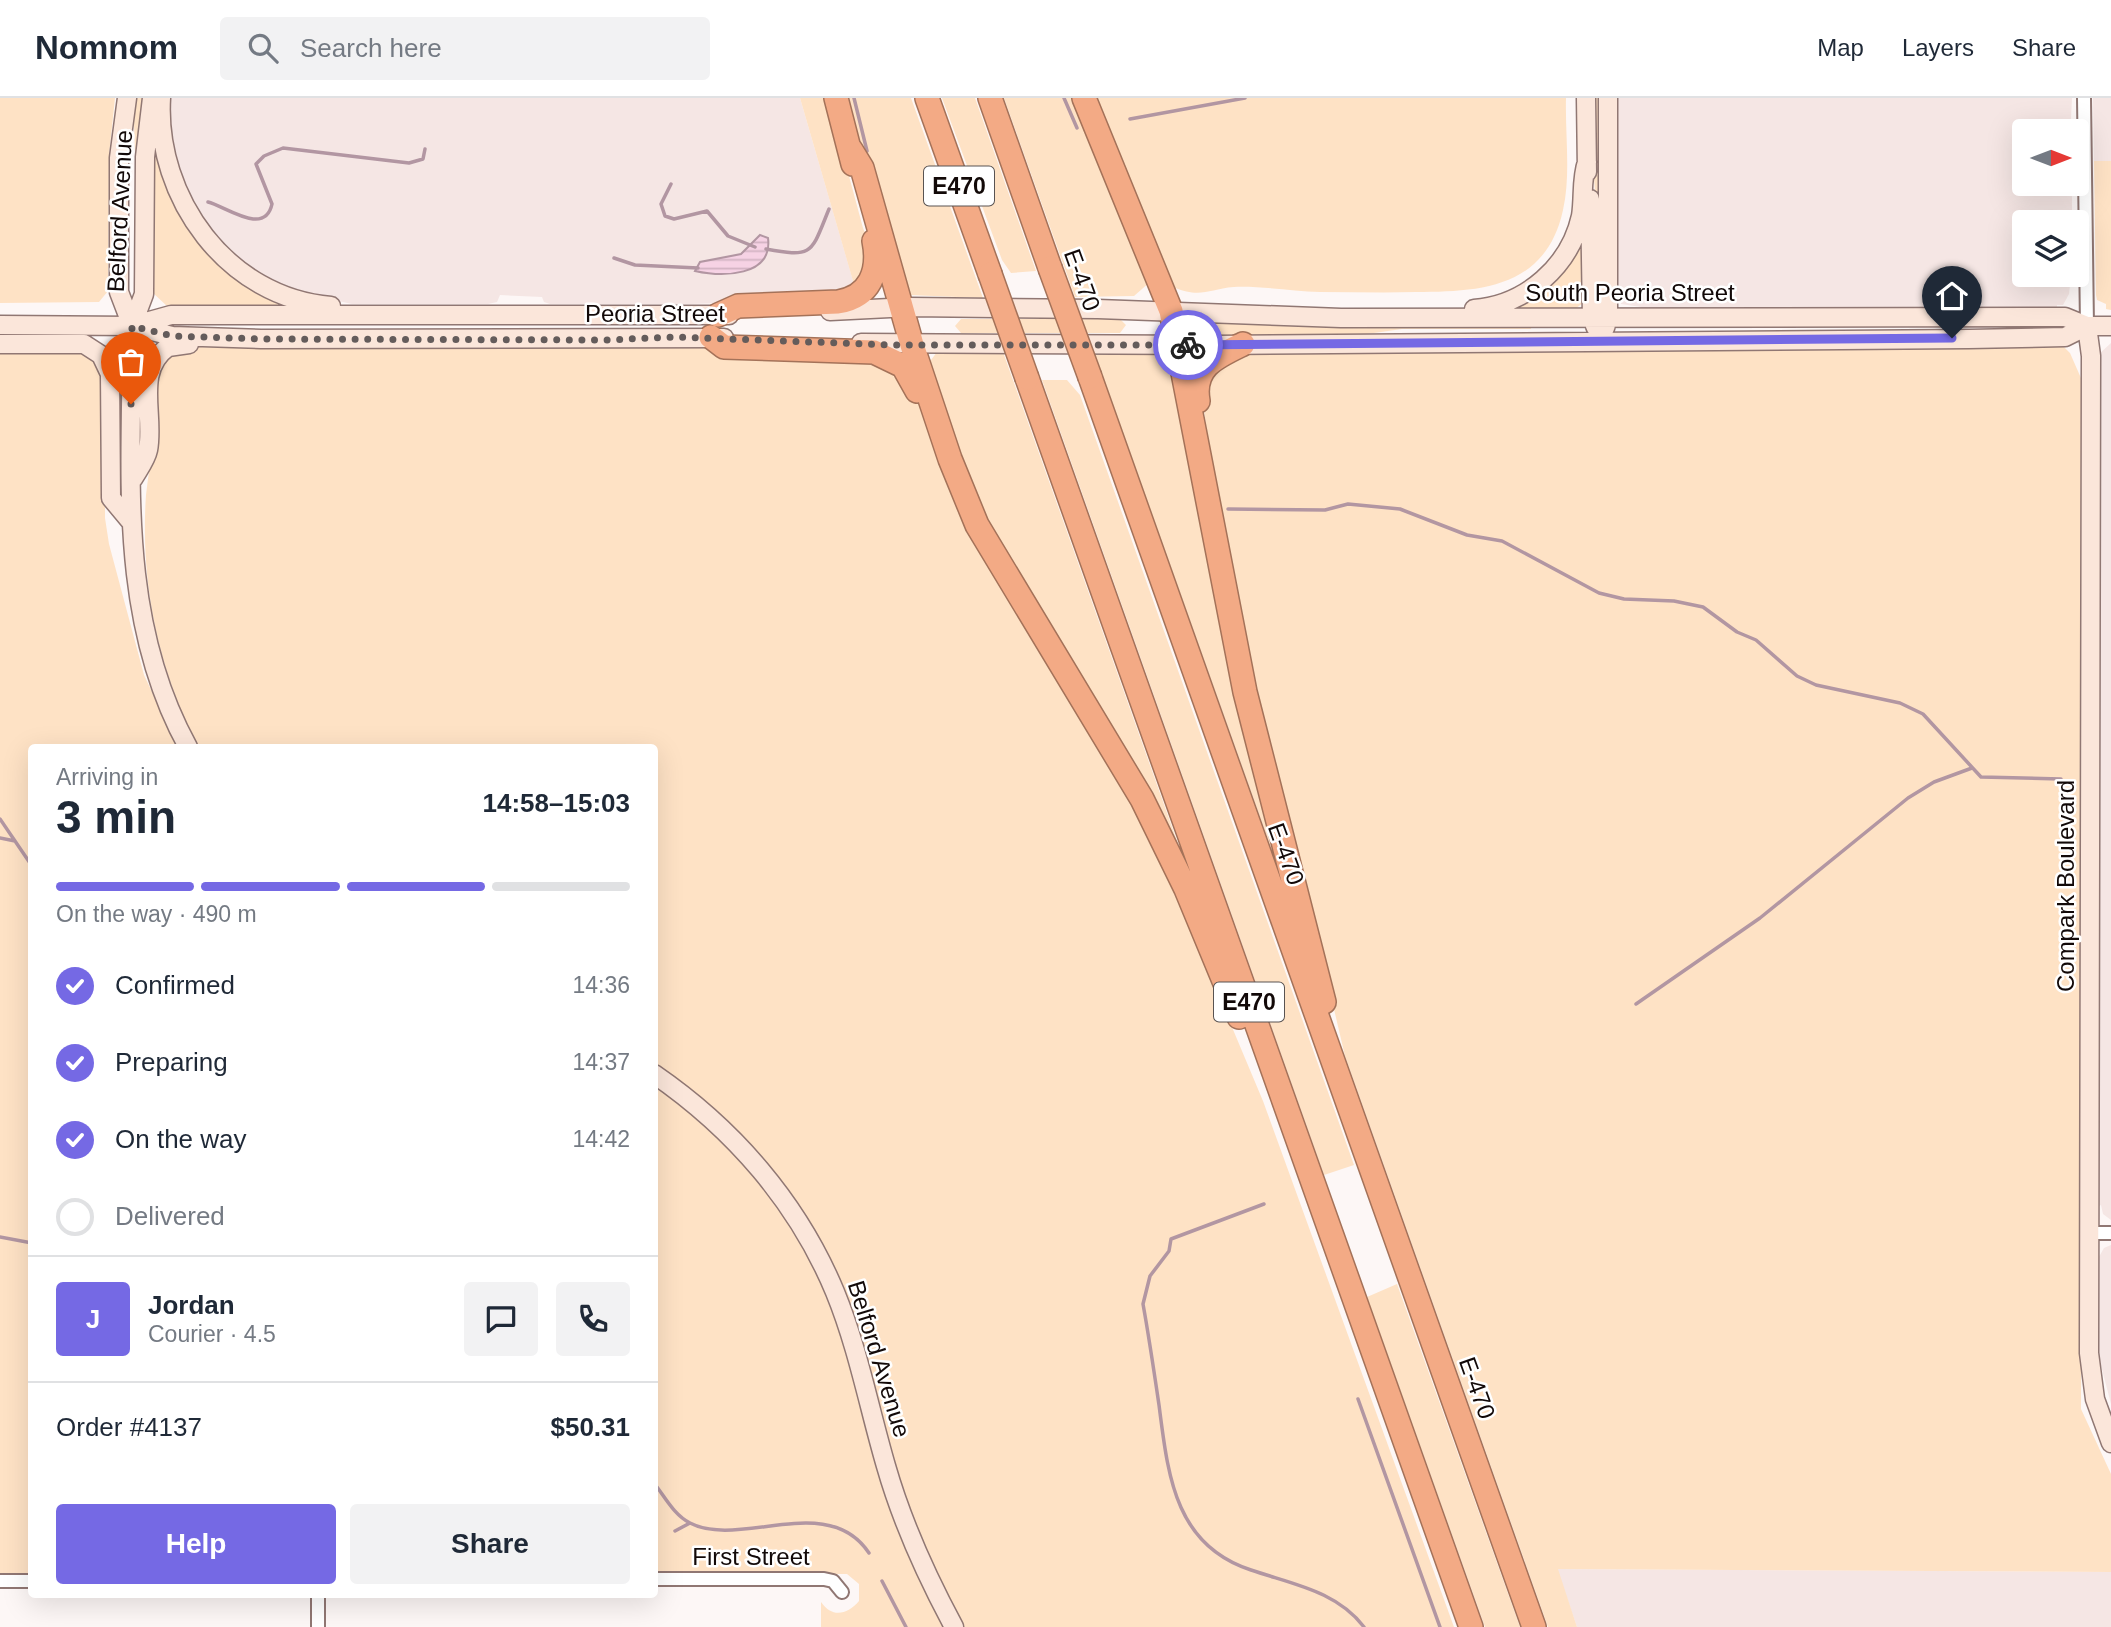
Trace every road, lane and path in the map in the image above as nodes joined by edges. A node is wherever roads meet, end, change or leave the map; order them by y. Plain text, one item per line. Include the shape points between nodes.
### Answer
1 (127, 98) edge
2 (152, 98) edge
3 (161, 98) edge
4 (836, 98) edge
5 (927, 98) edge
6 (990, 98) edge
7 (1084, 98) edge
8 (1586, 98) edge
9 (1608, 98) edge
10 (2084, 98) edge
11 (851, 150) junction
12 (1587, 162) junction
13 (901, 308) junction
14 (1171, 311) junction
15 (719, 315) junction
16 (421, 316) junction
17 (1431, 318) junction
18 (1600, 318) junction
19 (0, 325) edge
20 (132, 326) junction
21 (2087, 326) junction
22 (2111, 326) edge
23 (711, 337) junction
24 (261, 339) junction
25 (1601, 341) junction
26 (0, 344) edge
27 (1243, 344) junction
28 (912, 345) junction
29 (1179, 345) junction
30 (1198, 442) junction
31 (950, 459) junction
32 (131, 483) junction
33 (131, 522) junction
34 (187, 744) edge
35 (658, 1077) edge
36 (1350, 1111) junction
37 (1307, 1167) junction
38 (2090, 1233) junction
39 (2111, 1233) edge
40 (2111, 1443) edge
41 (658, 1579) edge
42 (0, 1581) edge
43 (28, 1581) edge
44 (842, 1592) dead end
45 (318, 1598) edge
46 (318, 1627) edge
47 (954, 1627) edge
48 (1471, 1627) edge
49 (1534, 1627) edge

1 - 20 main road, Belford Avenue via 119,158 120,292
2 - 20 main road, Belford Avenue via 145,157 144,294
3 - 16 main road via 163,142 174,185 198,228 232,265 264,286 300,301 334,307 403,308
4 - 11 highway
5 - 37 highway, E470, bridge
6 - 36 highway, E-470 / E470, bridge
7 - 14 highway
8 - 12 main road
9 - 18 main road
10 - 21 street
11 - 13 highway via 862,168
11 - 15 highway via 876,253 875,271 866,288 842,302 738,306
12 - 17 main road via 1575,234 1552,271 1512,300 1486,308 1450,309
12 - 18 main road
13 - 14 main road, Peoria Street
13 - 15 main road, Peoria Street
13 - 28 highway
14 - 17 main road, South Peoria Street
14 - 29 highway
15 - 16 main road, Peoria Street
16 - 20 main road, Peoria Street via 171,315
17 - 18 main road, South Peoria Street
18 - 21 main road, South Peoria Street via 2065,317
18 - 25 main road
19 - 20 main road, Peoria Street
20 - 24 main road, Peoria Street via 172,336
20 - 32 main road, Belford Avenue
21 - 22 main road, South Peoria Street
21 - 25 main road, South Peoria Street via 2065,337
21 - 38 main road, Compark Boulevard via 2091,356
23 - 24 main road, Peoria Street
23 - 28 main road, Peoria Street
23 - 31 highway via 724,347 874,352 890,358 912,377 930,428
24 - 32 main road via 242,345 174,344 158,355 149,379 148,452
25 - 27 main road, South Peoria Street
26 - 33 main road via 84,344 105,360 111,379 111,498
27 - 29 main road, South Peoria Street
27 - 30 highway via 1213,359 1198,377 1202,423
28 - 29 main road, Peoria Street
28 - 31 highway
29 - 30 highway
30 - 36 highway via 1245,692
31 - 37 highway via 987,545 1161,836 1281,1125
32 - 33 main road, Belford Avenue
33 - 34 main road, Belford Avenue via 148,649
35 - 47 main road, Belford Avenue via 741,1148 780,1195 818,1257 846,1321 905,1524
36 - 49 highway, E-470 / E470
37 - 48 highway, E470
38 - 39 street
38 - 40 main road, Compark Boulevard via 2091,1378
41 - 44 street, First Street via 824,1578 835,1582
42 - 43 street
45 - 46 street

